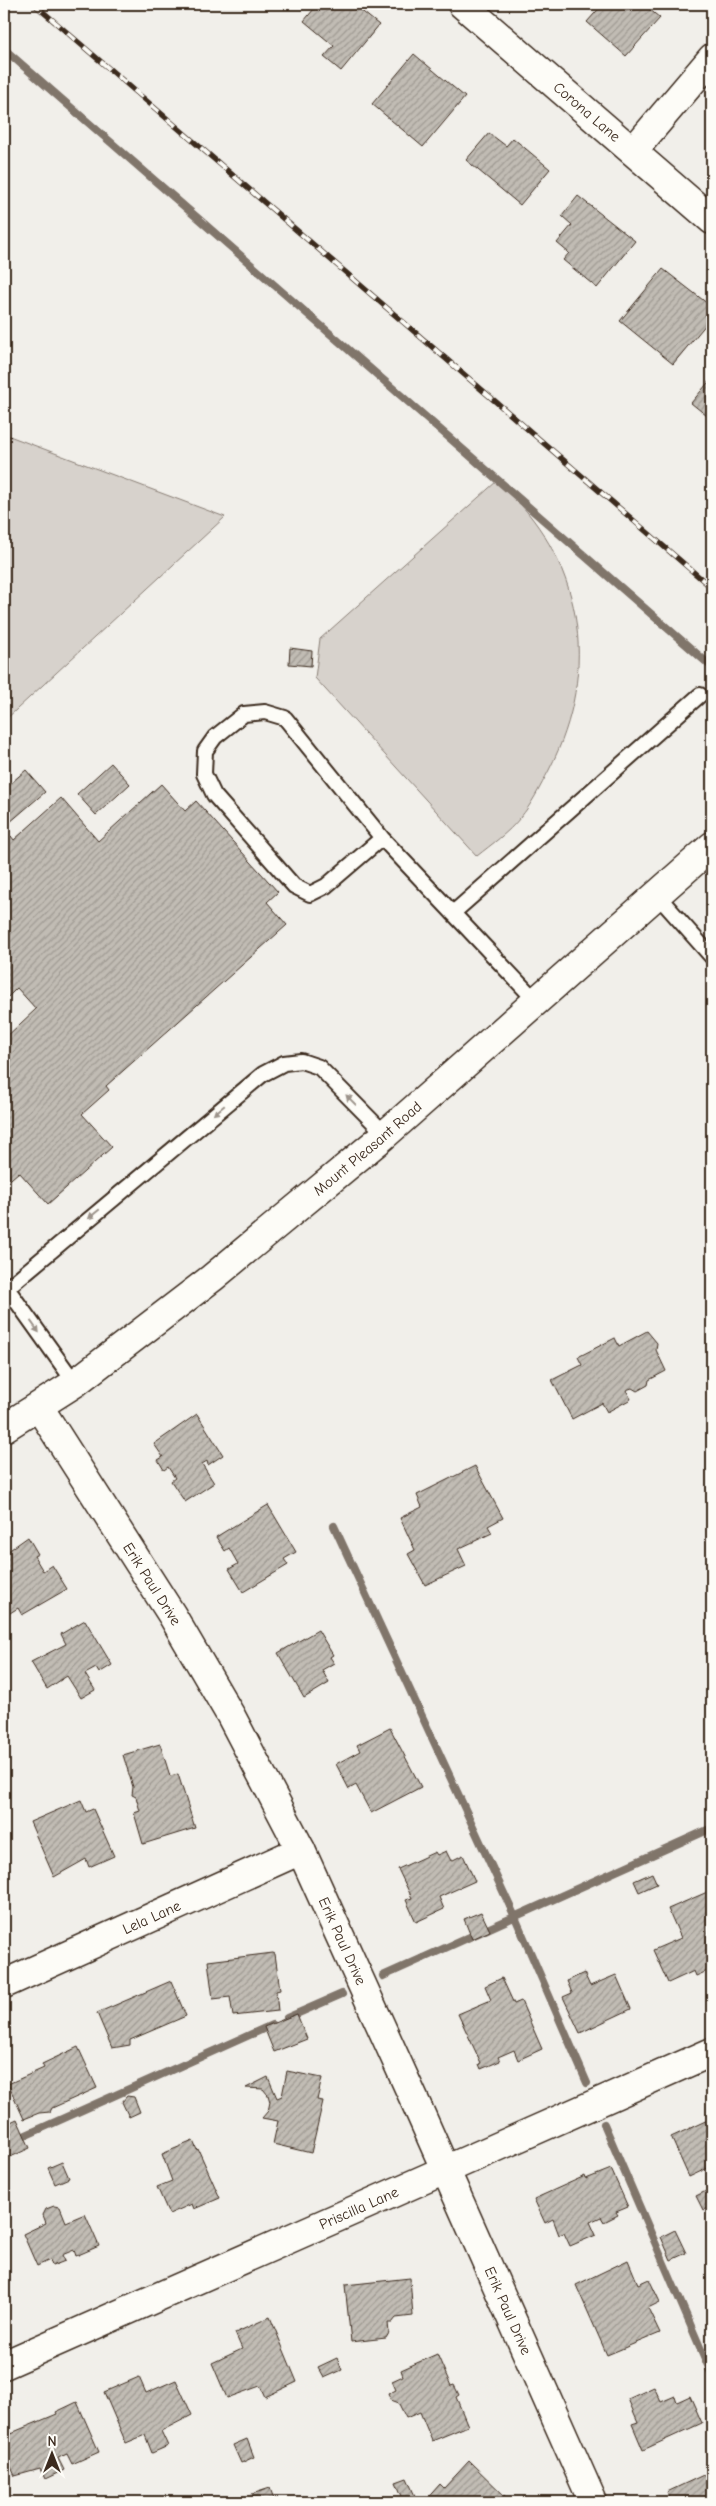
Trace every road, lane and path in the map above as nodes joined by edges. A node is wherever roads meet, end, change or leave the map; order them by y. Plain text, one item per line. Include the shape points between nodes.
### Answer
1 (462, 4) edge
2 (712, 58) edge
3 (633, 151) junction
4 (712, 220) edge
5 (700, 695) dead end
6 (382, 838) junction
7 (712, 846) edge
8 (657, 895) junction
9 (453, 913) junction
10 (712, 957) edge
11 (536, 1001) junction
12 (386, 1135) junction
13 (75, 1383) junction
14 (39, 1407) junction
15 (4, 1428) edge
16 (301, 1850) junction
17 (4, 1984) edge
18 (712, 2052) edge
19 (445, 2170) junction
20 (4, 2365) edge
21 (593, 2502) edge

1 - 3 main road, Corona Lane
2 - 3 main road
3 - 4 main road, Corona Lane
5 - 9 lane
6 - 6 lane via 285,718 265,712 244,714 215,737 205,751 204,774 214,795 294,886 310,894 326,886
6 - 9 lane
7 - 8 main road, Mount Pleasant Road
8 - 10 lane
8 - 11 main road, Mount Pleasant Road
9 - 11 lane
11 - 12 main road, Mount Pleasant Road
12 - 13 main road, Mount Pleasant Road via 150,1328
12 -> 13 lane via 319,1067 301,1061 284,1063 263,1074 6,1288
13 - 14 main road, Mount Pleasant Road
14 - 15 main road, Mount Pleasant Road
14 - 16 main road, Erik Paul Drive via 172,1615 231,1716
16 - 17 main road, Lela Lane
16 - 19 main road, Erik Paul Drive
18 - 19 main road, Priscilla Lane
19 - 20 main road, Priscilla Lane
19 - 21 main road, Erik Paul Drive

